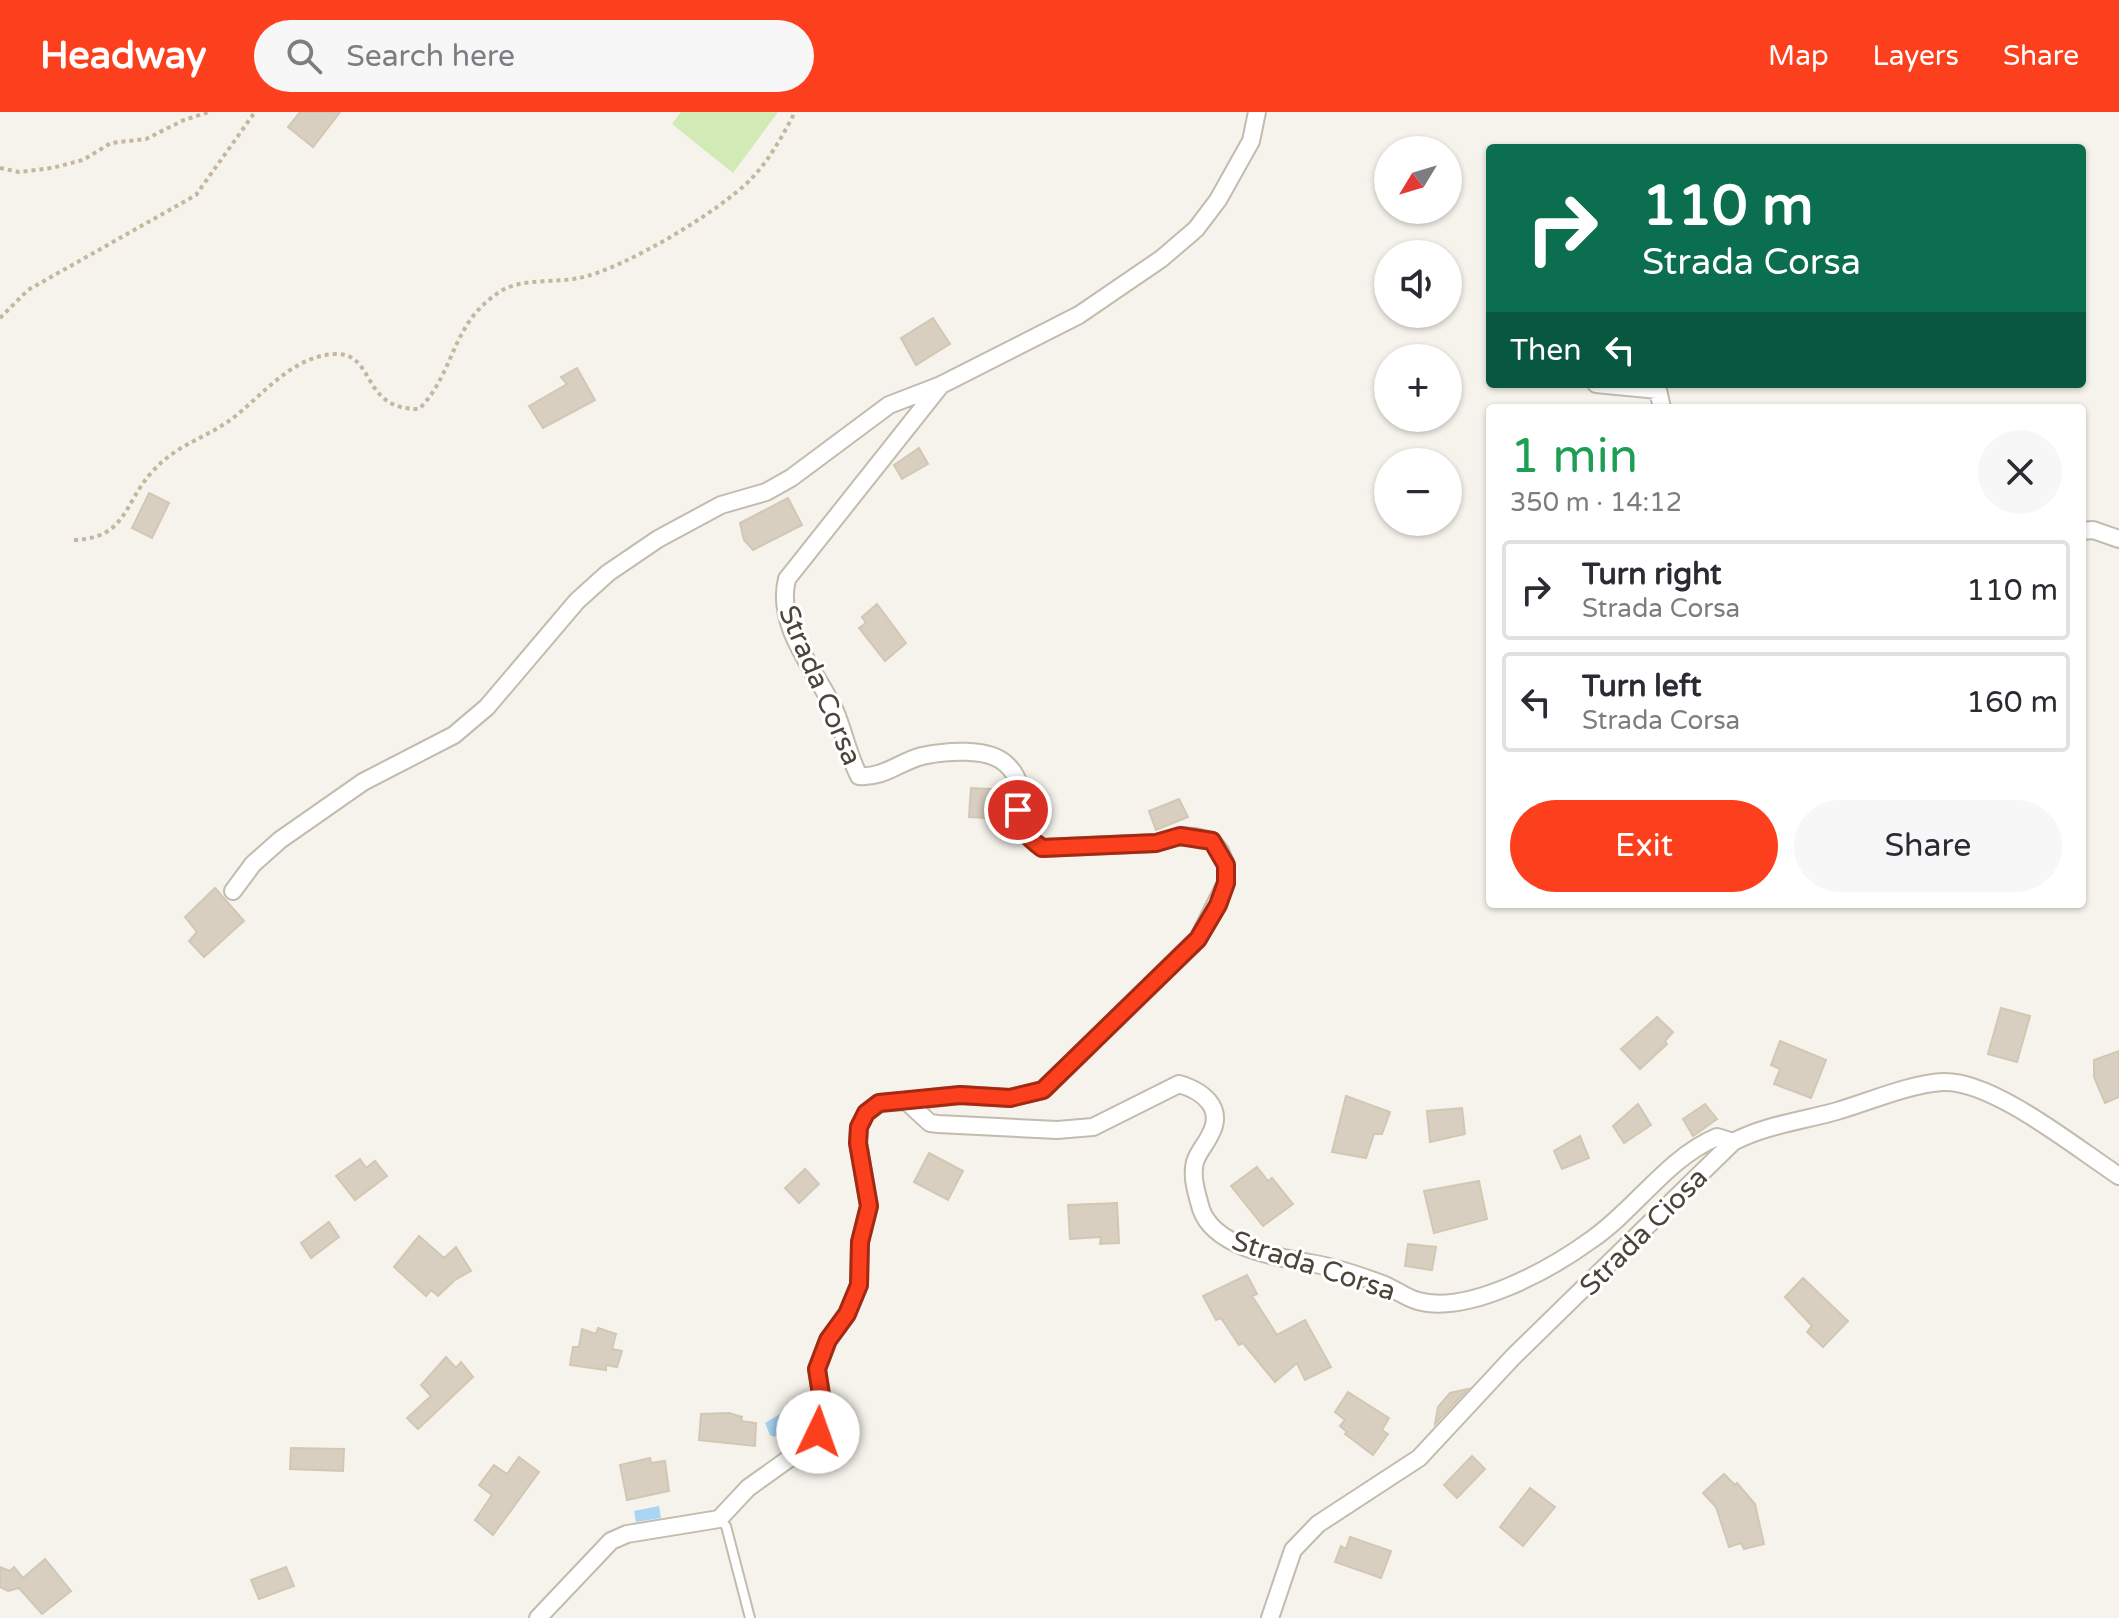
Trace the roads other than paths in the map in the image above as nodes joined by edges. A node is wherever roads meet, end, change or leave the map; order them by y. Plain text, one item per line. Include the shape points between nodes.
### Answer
1 (1257, 112) edge
2 (941, 385) junction
3 (1620, 388) edge
4 (1661, 404) edge
5 (2086, 531) edge
6 (2119, 539) edge
7 (233, 891) dead end
8 (906, 1101) junction
9 (1733, 1142) junction
10 (2119, 1176) edge
11 (719, 1519) junction
12 (538, 1618) edge
13 (750, 1618) edge
14 (1270, 1618) edge

1 - 2 street, Strada Corsa via 1251,141 1196,229 1079,315
2 - 7 street, Strada Corsa via 889,405 791,478 766,492 721,505 608,573 577,601 487,707 454,735 363,782 280,840
2 - 8 street, Strada Corsa via 787,579 783,594 790,626 835,712 859,776 876,777 920,757 950,752 984,755 1004,761 1018,778 1020,826 1042,848 1195,837 1212,841 1220,851 1226,883 1198,939 1043,1090 1010,1098 960,1095
3 - 4 street via 1658,390
5 - 6 street
8 - 9 street, Strada Corsa via 930,1123 1057,1130 1093,1127 1179,1084 1199,1090 1216,1117 1193,1175 1206,1223 1250,1247 1330,1266 1418,1301 1454,1303 1506,1288 1592,1240 1694,1149 1717,1137
8 - 11 street, Strada Corsa via 879,1103 859,1127 869,1206 860,1242 859,1285 817,1369 822,1401 818,1432 748,1488
9 - 10 street, Strada Ciosa via 1758,1129 1954,1082 1990,1092
9 - 14 street, Strada Ciosa via 1513,1357 1419,1458 1318,1524 1293,1550
11 - 12 street via 611,1541
11 - 13 lane via 726,1526

